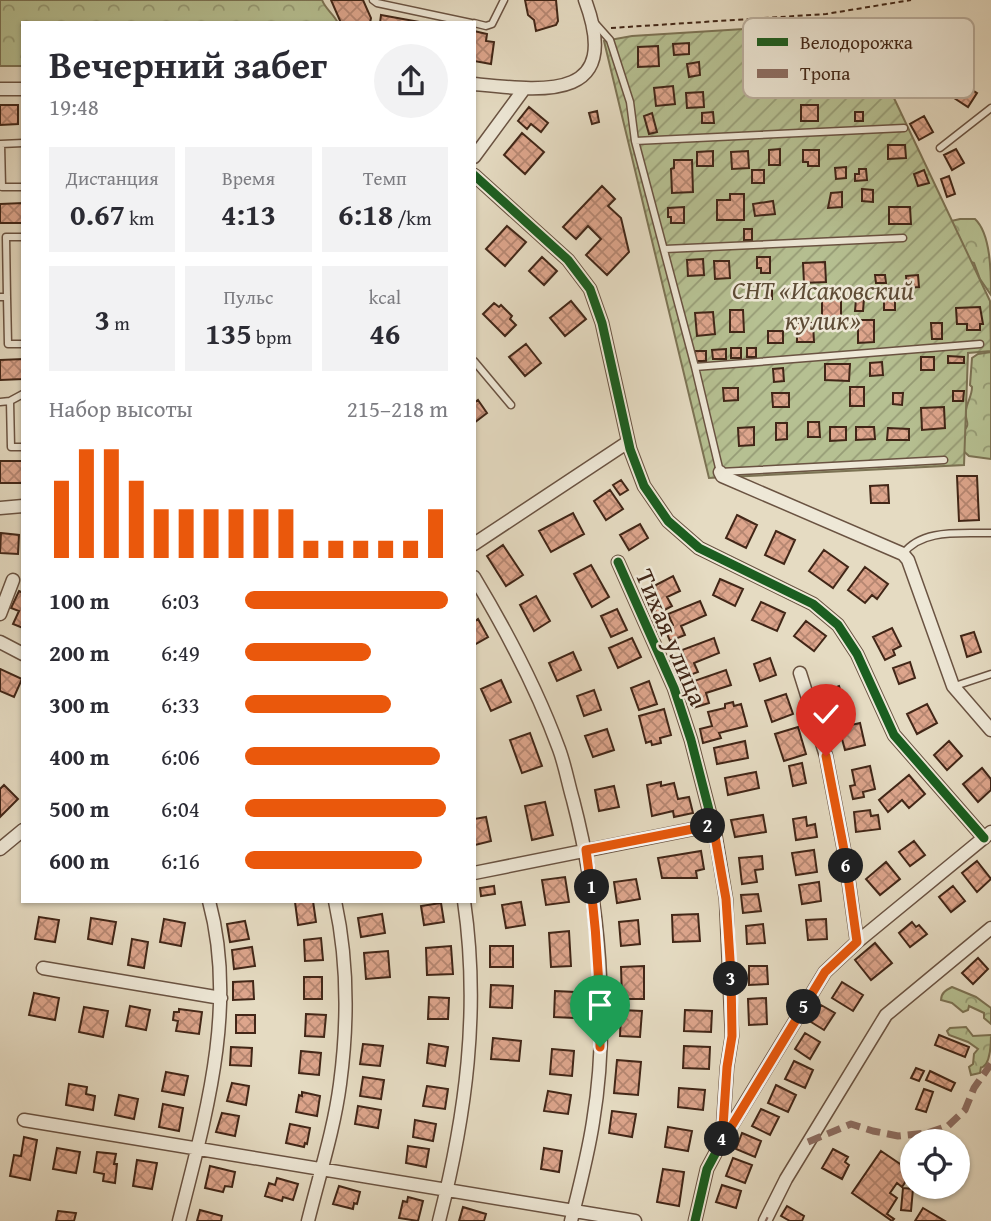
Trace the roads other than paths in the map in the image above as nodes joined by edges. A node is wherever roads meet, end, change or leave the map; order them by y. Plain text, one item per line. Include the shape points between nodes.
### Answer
1 (373, 0) edge
2 (505, 0) edge
3 (585, 0) edge
4 (463, 21) edge
5 (476, 24) edge
6 (596, 25) junction
7 (476, 84) edge
8 (0, 89) edge
9 (21, 89) edge
10 (524, 89) junction
11 (991, 108) edge
12 (904, 128) dead end
13 (635, 141) junction
14 (21, 143) edge
15 (940, 148) dead end
16 (476, 154) edge
17 (476, 177) edge
18 (21, 187) edge
19 (21, 237) edge
20 (903, 238) dead end
21 (665, 249) junction
22 (4, 297) edge
23 (21, 344) edge
24 (980, 345) dead end
25 (476, 364) edge
26 (695, 367) junction
27 (21, 395) edge
28 (10, 401) junction
29 (0, 402) edge
30 (511, 405) dead end
31 (628, 442) junction
32 (21, 447) edge
33 (944, 460) dead end
34 (720, 472) junction
35 (21, 506) edge
36 (0, 508) edge
37 (991, 533) edge
38 (476, 543) edge
39 (903, 554) junction
40 (618, 562) dead end
41 (13, 580) dead end
42 (476, 581) edge
43 (0, 614) edge
44 (0, 642) edge
45 (21, 653) edge
46 (800, 673) dead end
47 (991, 674) edge
48 (953, 686) junction
49 (991, 730) edge
50 (713, 825) junction
51 (21, 832) edge
52 (987, 835) edge
53 (0, 849) edge
54 (586, 850) junction
55 (476, 873) edge
56 (209, 903) edge
57 (335, 903) edge
58 (464, 903) edge
59 (991, 928) edge
60 (857, 942) junction
61 (43, 968) dead end
62 (221, 998) junction
63 (24, 1120) dead end
64 (722, 1142) junction
65 (197, 1149) junction
66 (321, 1169) junction
67 (447, 1190) junction
68 (572, 1216) edge
69 (179, 1221) edge
70 (308, 1221) edge
71 (439, 1221) edge
72 (635, 1221) edge
73 (695, 1221) edge
74 (765, 1221) edge

1 - 4 lane
2 - 5 lane via 492,24
3 - 6 street
6 - 10 street via 596,48 584,73 558,88
6 - 13 lane via 610,40 629,102
7 - 10 street
8 - 9 street
10 - 16 street
11 - 15 lane
12 - 13 lane
13 - 21 lane
14 - 18 lane via 1,144 2,187
17 - 31 street via 568,260 590,289
19 - 22 lane via 6,237
20 - 21 lane
21 - 26 lane
22 - 23 lane via 8,344
24 - 26 lane
25 - 30 lane
26 - 34 lane
27 - 28 lane
28 - 29 lane
28 - 32 lane via 11,447
31 - 38 street
31 - 52 street via 644,486 668,521 699,548 813,604 838,625 857,654 894,734
33 - 34 lane
34 - 39 street
35 - 36 street
37 - 39 lane via 934,536 919,540
39 - 48 street
40 - 50 street, Тихая улица via 674,688
41 - 43 street
42 - 54 street via 514,644 560,750
44 - 45 street
46 - 60 street via 826,756
47 - 48 lane
48 - 49 street
50 - 54 street
50 - 64 street, Тихая улица via 726,899 732,1012
51 - 53 street
52 - 60 street
54 - 55 street
54 - 68 street via 600,977 600,1047 593,1121
56 - 62 street via 218,943
57 - 66 street via 345,969 345,1021 340,1085
58 - 67 street via 472,981 470,1052
59 - 74 street via 886,1015
60 - 64 street via 825,972
61 - 62 street
62 - 65 street via 214,1070
63 - 65 street
64 - 73 street, Тихая улица via 708,1169
65 - 66 street
65 - 69 street
66 - 67 street
66 - 70 street
67 - 68 street
67 - 71 street
68 - 72 street

